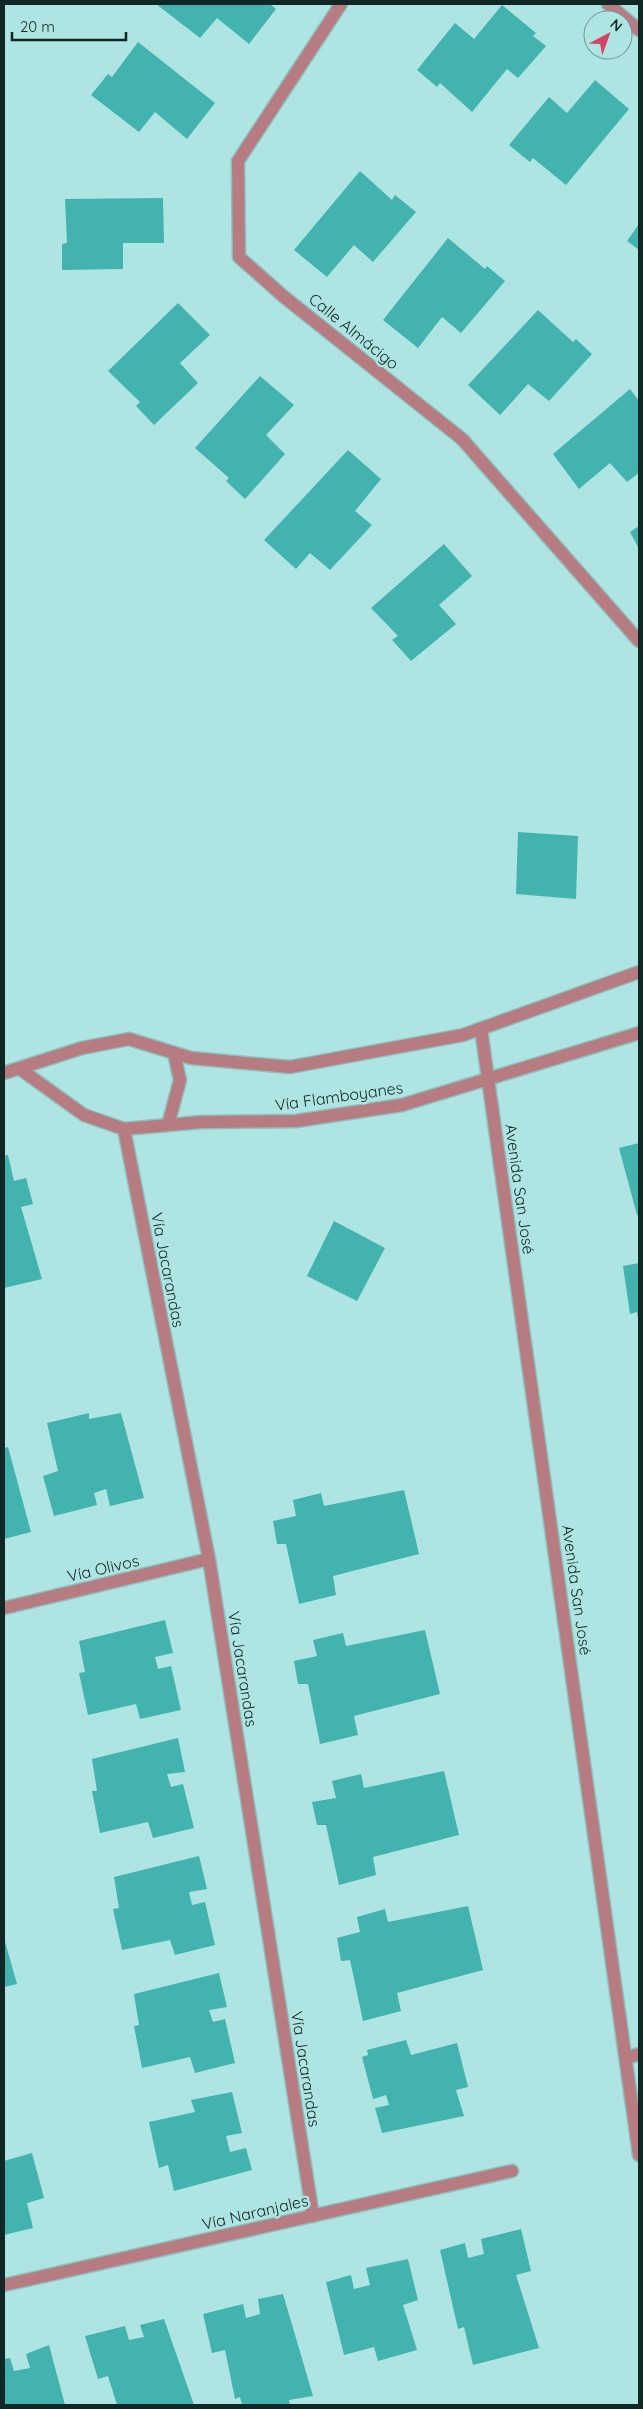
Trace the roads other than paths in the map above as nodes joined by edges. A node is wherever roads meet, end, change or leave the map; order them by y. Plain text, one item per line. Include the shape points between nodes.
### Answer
1 (341, 4) edge
2 (608, 4) edge
3 (639, 30) edge
4 (639, 642) edge
5 (639, 972) edge
6 (481, 1029) junction
7 (639, 1033) edge
8 (174, 1053) junction
9 (20, 1069) junction
10 (4, 1073) edge
11 (488, 1079) junction
12 (168, 1125) junction
13 (124, 1129) junction
14 (209, 1560) junction
15 (4, 1608) edge
16 (639, 2054) edge
17 (626, 2058) junction
18 (639, 2155) edge
19 (512, 2171) dead end
20 (313, 2216) junction
21 (4, 2285) edge

1 - 4 street, Calle Almácigo via 238,161 239,257 462,439
2 - 3 street
5 - 6 street
6 - 8 street via 290,1067 191,1058
6 - 11 street, Avenida San José
7 - 11 street, Vía Flamboyanes
8 - 9 street via 129,1039 82,1048
8 - 12 street via 180,1080
9 - 10 street
9 - 13 street, Vía Flamboyanes via 84,1115
11 - 12 street, Vía Flamboyanes via 402,1105 296,1121
11 - 17 street, Avenida San José
12 - 13 street, Vía Flamboyanes
13 - 14 street, Vía Jacarandas
14 - 15 street, Vía Olivos
14 - 20 street, Vía Jacarandas
16 - 17 street
17 - 18 street, Avenida San José
19 - 20 street, Vía Naranjales
20 - 21 street, Vía Naranjales

